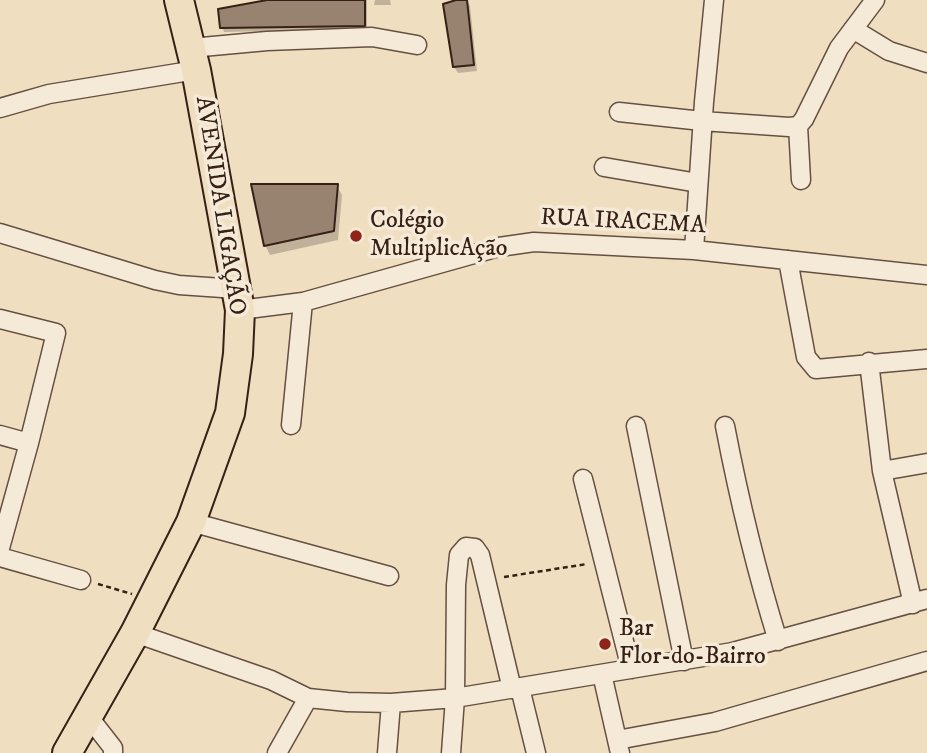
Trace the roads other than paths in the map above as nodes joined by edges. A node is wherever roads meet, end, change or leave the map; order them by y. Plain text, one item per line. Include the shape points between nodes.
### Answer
1 (179, 0) edge
2 (714, 0) edge
3 (875, 0) edge
4 (853, 29) junction
5 (417, 46) dead end
6 (193, 59) junction
7 (927, 62) edge
8 (0, 108) edge
9 (619, 112) dead end
10 (702, 121) junction
11 (798, 126) junction
12 (604, 167) dead end
13 (801, 180) dead end
14 (698, 183) junction
15 (0, 233) edge
16 (694, 250) junction
17 (788, 260) junction
18 (905, 272) junction
19 (927, 275) edge
20 (927, 285) edge
21 (239, 300) junction
22 (303, 302) junction
23 (0, 319) edge
24 (927, 359) edge
25 (869, 362) junction
26 (291, 425) dead end
27 (636, 426) dead end
28 (725, 426) dead end
29 (0, 435) edge
30 (29, 443) junction
31 (927, 463) edge
32 (882, 471) junction
33 (583, 480) dead end
34 (191, 522) junction
35 (0, 548) edge
36 (0, 557) edge
37 (389, 576) dead end
38 (81, 580) road end
39 (920, 602) edge
40 (135, 633) junction
41 (778, 641) junction
42 (684, 661) junction
43 (927, 661) edge
44 (631, 669) junction
45 (602, 674) junction
46 (516, 689) junction
47 (309, 698) junction
48 (455, 698) junction
49 (391, 703) junction
50 (88, 716) junction
51 (619, 747) edge
52 (67, 753) edge
53 (113, 753) edge
54 (277, 753) edge
55 (387, 753) edge
56 (450, 753) edge
57 (536, 753) edge

1 - 6 main road, AVENIDA LIGAÇÃO
2 - 10 street
3 - 4 street
4 - 7 street via 889,51
4 - 11 street
5 - 6 street via 372,37 267,41
6 - 8 street
6 - 21 main road, AVENIDA LIGAÇÃO
9 - 10 street
10 - 11 street
10 - 14 street
11 - 13 street
12 - 14 street
14 - 16 street
15 - 21 street, RUA IRACEMA
16 - 17 street, RUA IRACEMA
16 - 22 street, RUA IRACEMA via 534,242 499,247
17 - 18 street, RUA IRACEMA
17 - 25 street via 810,364 822,370
18 - 19 street, RUA IRACEMA
18 - 20 street
21 - 22 street, RUA IRACEMA
21 - 34 main road, AVENIDA LIGAÇÃO via 230,413
22 - 26 street
23 - 30 street via 55,333
24 - 25 street
25 - 32 street
27 - 42 street
28 - 41 street via 759,580
29 - 30 street
30 - 35 street
31 - 32 street
32 - 39 street
33 - 44 street
34 - 37 street
34 - 40 main road, AVENIDA LIGAÇÃO
36 - 38 street
39 - 41 street
40 - 47 street via 271,680
40 - 50 main road, AVENIDA LIGAÇÃO
41 - 42 street
42 - 44 street
43 - 51 street
44 - 45 street
45 - 46 street
45 - 51 street
46 - 48 street
46 - 48 street via 480,555 475,548 466,547 459,555 456,585
46 - 57 street
47 - 49 street
47 - 54 street
48 - 49 street
48 - 56 street
49 - 55 street
50 - 52 main road, AVENIDA LIGAÇÃO
50 - 53 street

